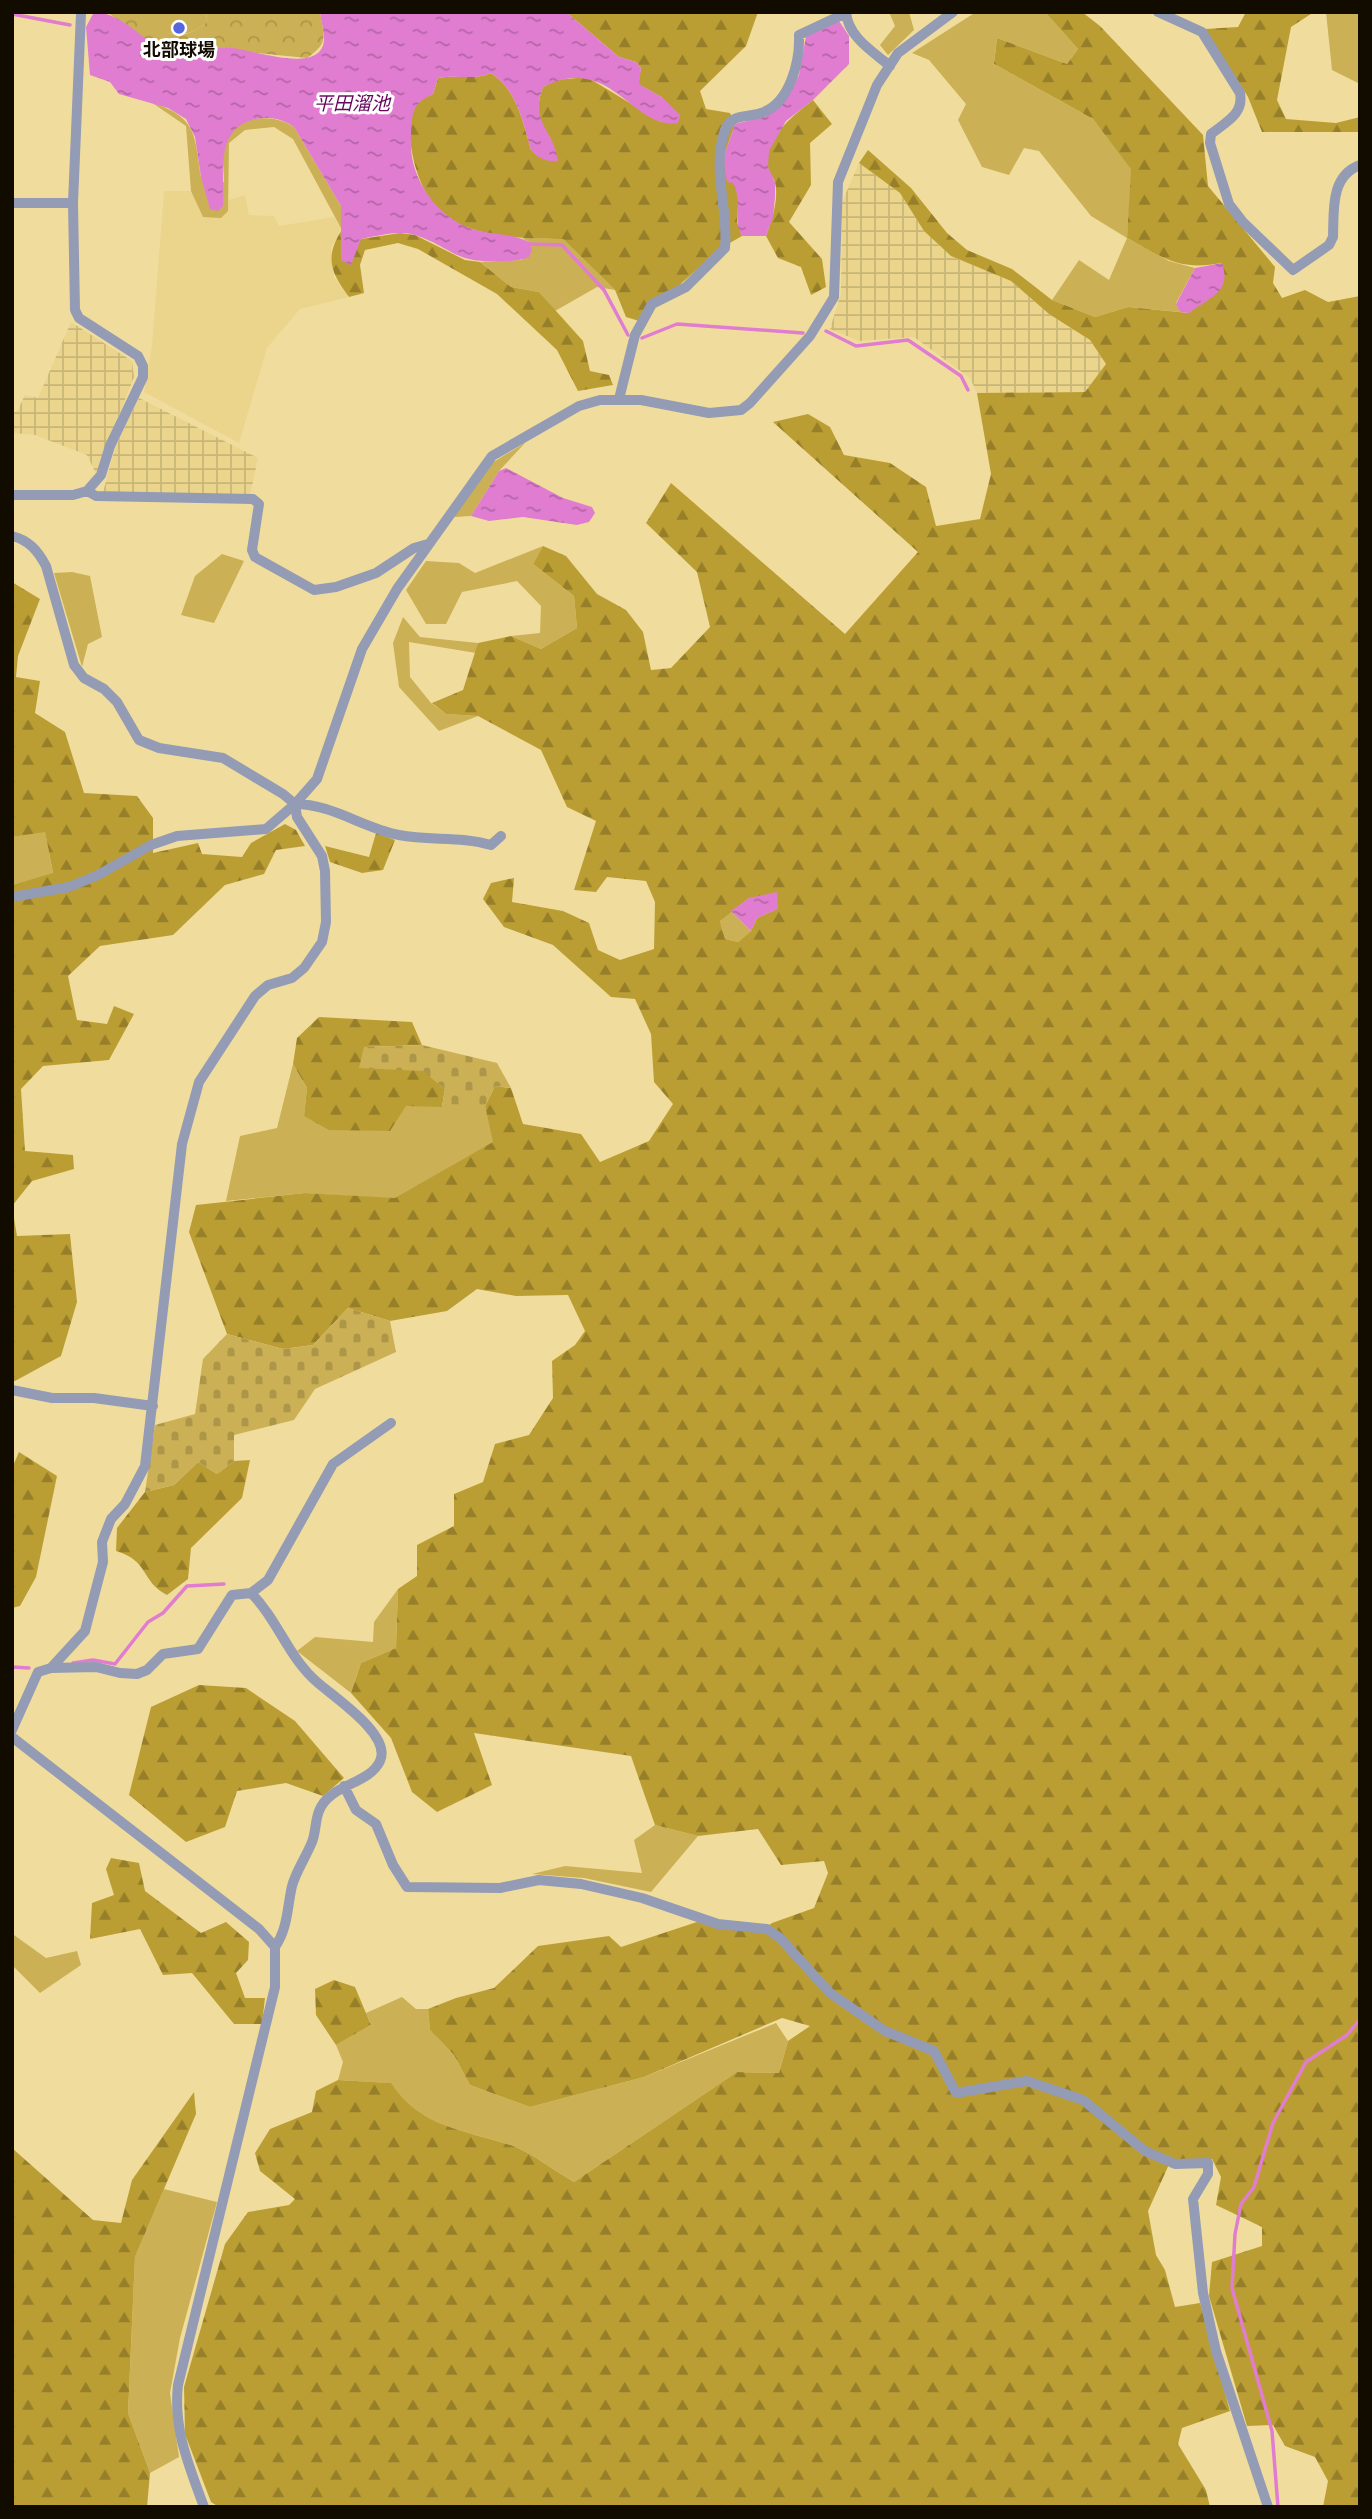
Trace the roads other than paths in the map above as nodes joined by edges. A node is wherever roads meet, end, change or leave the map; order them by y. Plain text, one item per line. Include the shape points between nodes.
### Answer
1 (846, 12) edge
2 (953, 12) edge
3 (1158, 12) edge
4 (81, 13) edge
5 (890, 66) junction
6 (1360, 165) edge
7 (12, 202) edge
8 (73, 203) junction
9 (619, 399) junction
10 (87, 491) junction
11 (12, 495) edge
12 (12, 536) edge
13 (428, 544) junction
14 (295, 804) junction
15 (501, 836) dead end
16 (12, 897) edge
17 (12, 1390) edge
18 (153, 1406) junction
19 (391, 1423) dead end
20 (251, 1593) junction
21 (51, 1668) junction
22 (12, 1731) edge
23 (12, 1737) edge
24 (344, 1786) junction
25 (275, 1947) junction
26 (204, 2507) edge
27 (1268, 2507) edge

1 - 5 street via 856,37
1 - 9 street via 799,35 793,76 776,104 763,113 730,120 725,127 718,155 725,248 686,287 652,304 635,335
2 - 5 street via 898,53
3 - 6 street via 1202,32 1240,93 1239,112 1211,134 1210,143 1229,204 1293,270 1329,244 1338,184
4 - 8 street
5 - 9 street via 865,113 838,182 834,297 810,336 741,410 709,413
7 - 8 street
8 - 10 street via 75,310 79,318 138,356 143,366 143,377 101,475
9 - 13 street via 579,406 492,456
10 - 11 street
10 - 13 street via 96,496 253,499 259,504 252,550 255,557 314,590 376,573
12 - 14 street via 38,551 46,566 74,665 117,702 139,740 159,748 223,758
13 - 14 street via 362,649 317,779
14 - 15 street via 311,804 398,835 468,838 491,845
14 - 16 street via 266,829 177,836 69,887
14 - 18 street via 297,817 322,856 326,922 322,942 292,978 268,985 255,996 199,1082 182,1144
17 - 18 street
18 - 21 street via 145,1465 102,1542 103,1562 85,1631
19 - 20 street via 333,1464 268,1580
20 - 21 street via 232,1595 198,1649 163,1654 137,1674 96,1667
20 - 24 street via 269,1611 291,1654 310,1676 381,1743 380,1762
21 - 22 street via 38,1672
23 - 25 street via 259,1928
24 - 25 street via 319,1810 313,1840 293,1883 284,1934
24 - 27 street via 356,1810 376,1824 407,1887 500,1888 539,1880 580,1884 642,1898 718,1924 767,1929 830,1993 885,2031 934,2052 956,2093 1027,2081 1083,2100 1145,2151 1175,2164 1209,2163 1208,2174 1193,2199 1203,2292 1216,2351
25 - 26 street via 275,1987 178,2385 179,2436

